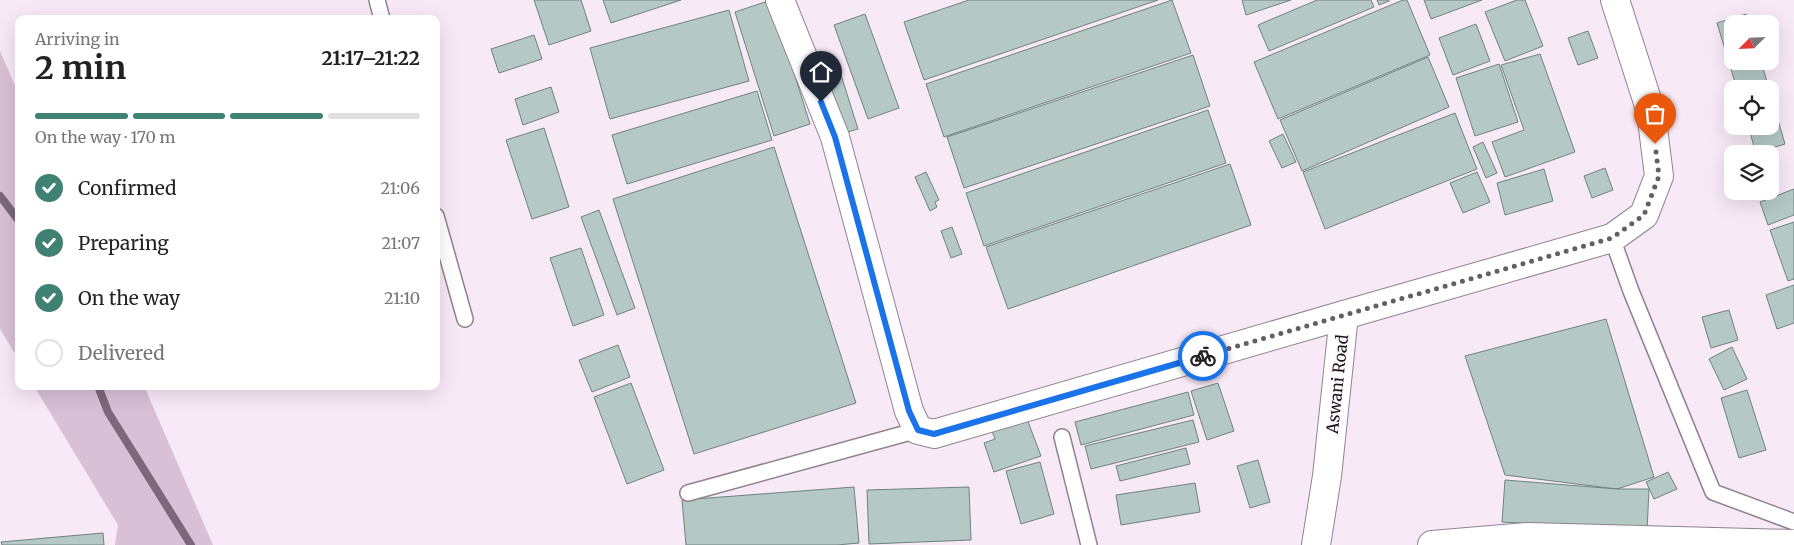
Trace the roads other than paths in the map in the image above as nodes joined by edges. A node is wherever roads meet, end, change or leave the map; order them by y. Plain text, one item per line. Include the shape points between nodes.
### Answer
1 (376, 0) edge
2 (780, 0) edge
3 (1614, 0) edge
4 (381, 15) edge
5 (440, 230) edge
6 (1612, 238) junction
7 (1344, 316) junction
8 (465, 319) dead end
9 (918, 430) junction
10 (1062, 437) dead end
11 (688, 493) dead end
12 (1794, 522) edge
13 (1599, 542) edge
14 (1794, 544) edge
15 (1089, 545) edge
16 (1316, 545) edge
17 (1432, 545) edge

1 - 4 lane
2 - 9 street via 835,137 909,411
3 - 6 street, Aswani Road via 1651,112 1659,176 1644,215
5 - 8 lane
6 - 7 street, Aswani Road
6 - 12 lane via 1713,492
7 - 9 street via 934,434
7 - 16 street, Aswani Road via 1328,476
9 - 11 lane
10 - 15 lane
13 - 14 street
13 - 17 street via 1528,537

